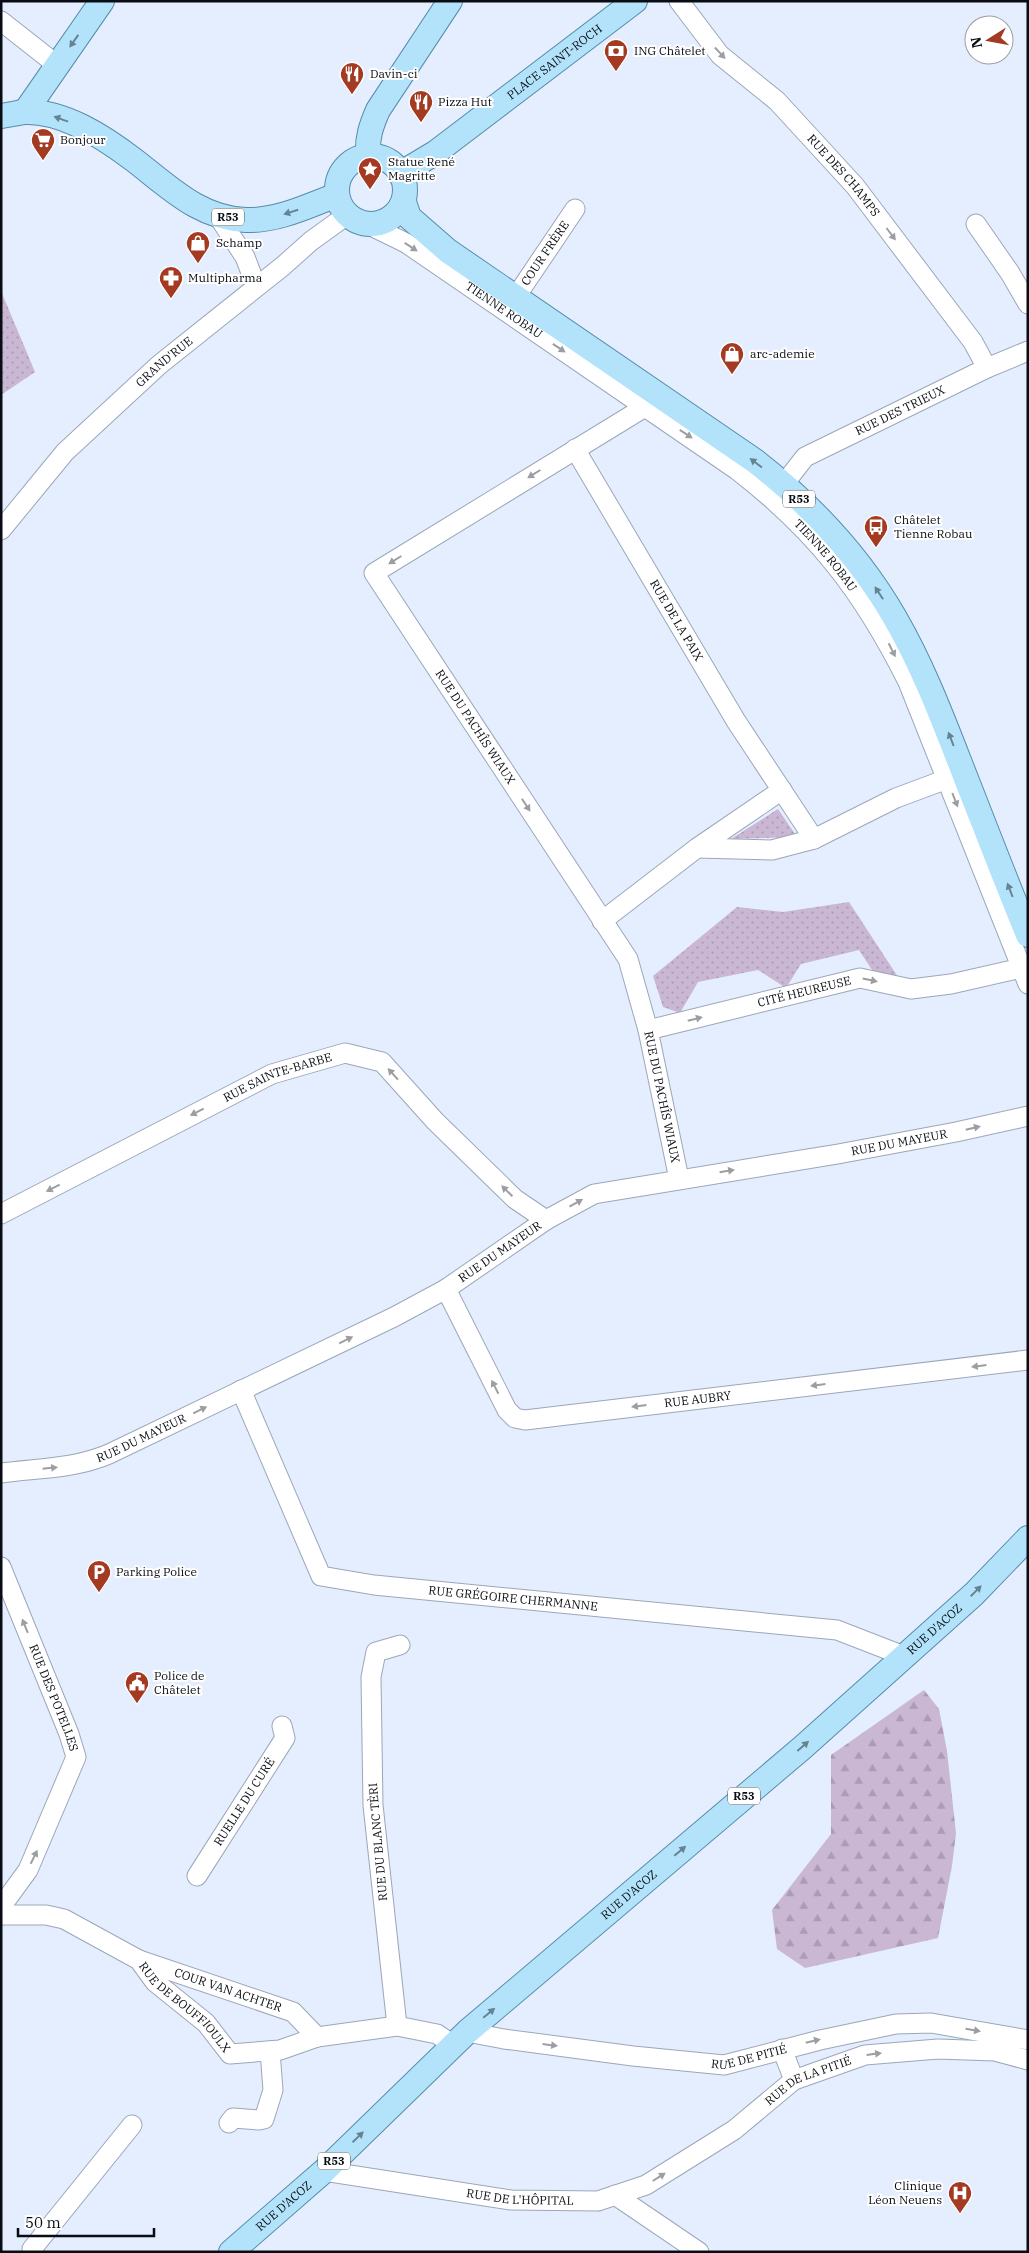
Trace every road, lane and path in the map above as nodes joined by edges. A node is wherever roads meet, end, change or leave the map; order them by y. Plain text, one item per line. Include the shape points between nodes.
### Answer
1 (102, 1) edge
2 (450, 1) edge
3 (635, 1) edge
4 (679, 1) edge
5 (1, 21) edge
6 (57, 65) junction
7 (25, 112) junction
8 (1, 116) edge
9 (368, 155) junction
10 (400, 174) junction
11 (404, 202) junction
12 (575, 209) dead end
13 (350, 212) junction
14 (218, 216) junction
15 (976, 224) dead end
16 (256, 286) junction
17 (515, 298) junction
18 (1028, 304) edge
19 (1028, 351) edge
20 (988, 368) junction
21 (645, 407) junction
22 (575, 449) junction
23 (784, 484) junction
24 (1, 530) edge
25 (947, 779) junction
26 (782, 790) junction
27 (814, 839) junction
28 (697, 848) junction
29 (602, 921) junction
30 (1028, 935) edge
31 (1024, 976) edge
32 (648, 1030) junction
33 (1028, 1116) edge
34 (679, 1179) junction
35 (1, 1214) edge
36 (546, 1220) junction
37 (446, 1289) junction
38 (1028, 1360) edge
39 (241, 1390) junction
40 (1, 1473) edge
41 (1028, 1538) edge
42 (1, 1567) edge
43 (400, 1646) dead end
44 (904, 1656) junction
45 (282, 1726) dead end
46 (197, 1876) dead end
47 (1, 1908) edge
48 (1, 1915) edge
49 (139, 1960) junction
50 (397, 2026) junction
51 (317, 2037) junction
52 (460, 2039) junction
53 (1028, 2040) edge
54 (782, 2049) junction
55 (270, 2051) junction
56 (1028, 2060) edge
57 (794, 2080) junction
58 (229, 2123) dead end
59 (132, 2125) dead end
60 (324, 2171) junction
61 (615, 2195) junction
62 (32, 2249) dead end
63 (231, 2252) edge
64 (699, 2252) edge

1 -> 6 main road
2 - 9 main road via 378,110 370,127
3 - 10 main road, PLACE SAINT-ROCH via 435,152
4 -> 20 street, RUE DES CHAMPS via 720,55 777,101 855,186 973,342
5 - 6 street
6 - 7 main road
7 - 8 main road, R53
14 -> 7 main road, R53 via 172,192 133,159 88,130 56,116
9 - 10 main road via 390,161
9 - 13 main road via 348,164 337,184
10 - 11 main road, R53 via 405,190
11 - 13 main road, R53 via 389,219 379,224
11 - 17 main road, TIENNE ROBAU / R53 via 409,217 419,228
12 - 17 street, COUR FRÈRE
13 -> 14 main road, R53 via 245,220
13 - 16 street, GRAND'RUE
13 -> 21 street, TIENNE ROBAU via 406,243
14 - 16 street via 244,257
15 - 18 street
16 - 24 street, GRAND'RUE via 159,364 66,452
23 -> 17 main road, TIENNE ROBAU / R53 via 725,440
19 - 20 street, RUE DES TRIEUX
20 - 23 street, RUE DES TRIEUX via 805,457
21 - 22 street, RUE DU PACHÎS WIAUX
21 -> 25 street, TIENNE ROBAU via 764,490 823,548 886,638 908,682
22 - 26 street, RUE DE LA PAIX via 736,721
22 -> 29 street, RUE DU PACHÎS WIAUX via 374,573
30 -> 23 main road, TIENNE ROBAU / R53 via 928,683 894,617 853,558 814,512
25 - 27 street via 896,798
25 -> 31 street, TIENNE ROBAU
26 - 27 street, RUE DE LA PAIX
26 - 28 street
27 - 28 street via 772,850
28 - 29 street
29 - 32 street, RUE DU PACHÎS WIAUX via 628,959
32 -> 31 street, CITÉ HEUREUSE via 860,978 910,989
32 - 34 street, RUE DU PACHÎS WIAUX
34 -> 33 street, RUE DU MAYEUR via 882,1146
36 -> 34 street, RUE DU MAYEUR via 594,1194
36 -> 35 street, RUE SAINTE-BARBE via 515,1198 435,1121 382,1062 344,1053 272,1074
36 - 37 street, RUE DU MAYEUR
38 -> 37 street, RUE AUBRY via 525,1420 515,1418 507,1410
39 -> 37 street, RUE DU MAYEUR
40 -> 39 street, RUE DU MAYEUR via 89,1463
39 - 44 street, RUE GRÉGOIRE CHERMANNE via 321,1576 374,1585 837,1630
44 -> 41 main road, RUE D'ACOZ / R53 via 974,1594
47 -> 42 street, RUE DES POTELLES via 28,1870 76,1757 70,1734
43 - 50 street, RUE DU BLANC TÈRI via 376,1652 371,1678 373,1805
52 -> 44 main road, RUE D'ACOZ / R53 via 802,1748
45 - 46 street, RUELLE DU CURÉ via 285,1738
48 - 49 street, RUE DE BOUFFIOULX via 64,1919
49 - 51 street, COUR VAN ACHTER via 293,2012
49 - 55 street, RUE DE BOUFFIOULX via 155,1982 206,2023 230,2054
50 - 51 street
50 - 52 street
51 - 55 street, RUE DE BOUFFIOULX
52 -> 54 street, RUE DE PITIÉ via 724,2064
60 -> 52 main road, RUE D'ACOZ / R53
54 -> 53 street, RUE DE PITIÉ via 896,2024 931,2023
54 - 57 street
55 - 58 street via 273,2090 264,2119 233,2118
57 -> 56 street, RUE DE LA PITIÉ via 865,2055 906,2050 995,2051
61 -> 57 street, RUE DE LA PITIÉ via 646,2185 734,2130
59 - 62 street
60 - 61 street, RUE DE L'HÔPITAL via 511,2200 598,2201
60 - 63 main road, RUE D'ACOZ / R53
61 - 64 street

